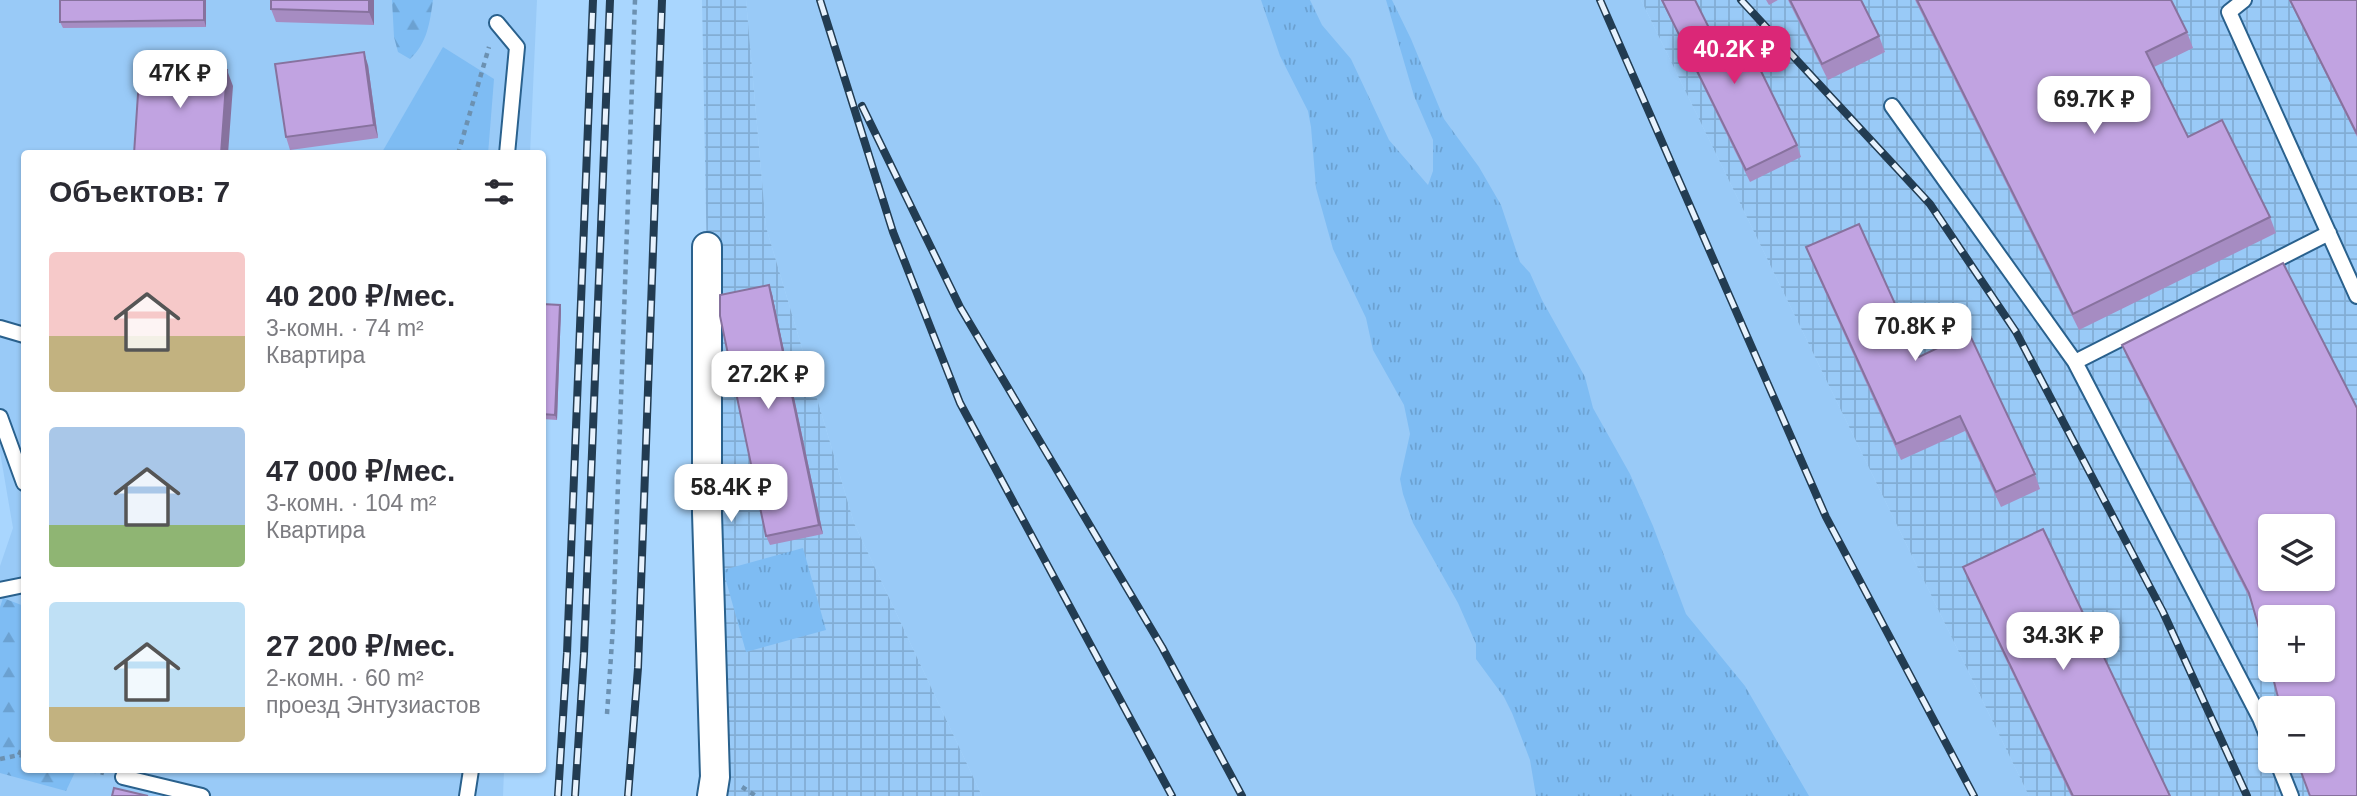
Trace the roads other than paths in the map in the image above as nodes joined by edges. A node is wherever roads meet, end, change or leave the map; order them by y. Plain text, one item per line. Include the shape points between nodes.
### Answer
1 (2244, 0) edge
2 (496, 23) road end
3 (1892, 106) dead end
4 (507, 150) edge
5 (2329, 233) junction
6 (707, 247) dead end
7 (2357, 296) edge
8 (0, 328) edge
9 (21, 334) edge
10 (2075, 362) junction
11 (0, 417) edge
12 (21, 474) edge
13 (21, 586) edge
14 (0, 590) edge
15 (2258, 714) edge
16 (471, 773) edge
17 (2282, 773) edge
18 (124, 777) dead end
19 (202, 796) edge
20 (467, 796) edge
21 (712, 796) edge
22 (2291, 796) edge

1 - 5 lane via 2229,12
2 - 4 lane via 517,47
3 - 10 lane
5 - 7 lane
5 - 10 lane
6 - 21 street
8 - 9 lane
10 - 15 lane
11 - 12 lane
13 - 14 lane
16 - 20 lane
17 - 22 lane
18 - 19 lane

